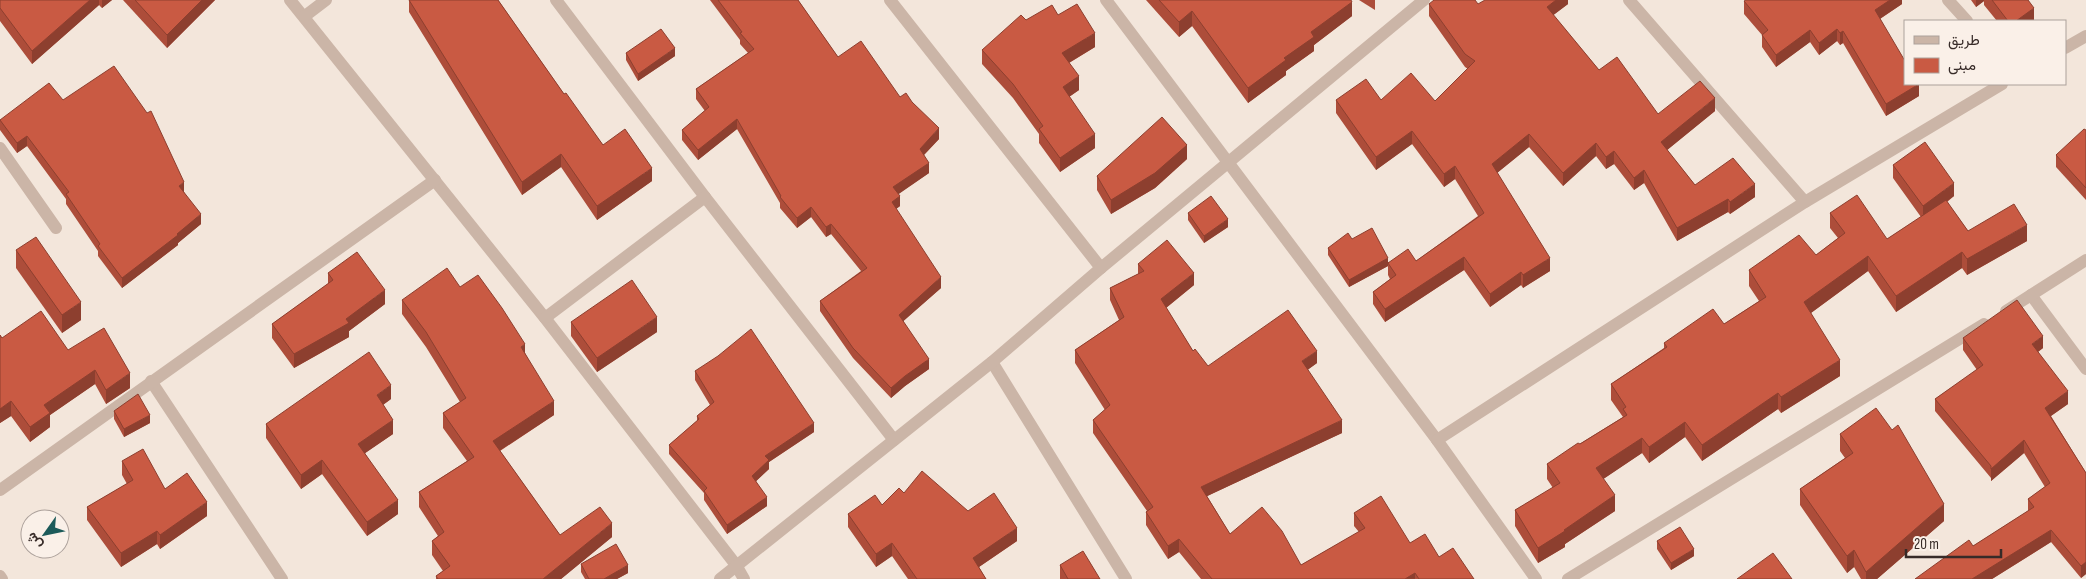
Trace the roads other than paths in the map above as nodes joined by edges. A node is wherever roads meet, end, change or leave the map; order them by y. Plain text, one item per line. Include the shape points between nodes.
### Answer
1 (290, 0) edge
2 (326, 0) edge
3 (556, 0) edge
4 (890, 0) edge
5 (1106, 0) edge
6 (1424, 0) edge
7 (1629, 0) edge
8 (1948, 0) edge
9 (305, 16) junction
10 (1966, 20) edge
11 (2086, 37) edge
12 (2066, 47) edge
13 (2000, 85) edge
14 (0, 148) edge
15 (1228, 163) junction
16 (436, 180) junction
17 (705, 197) junction
18 (1805, 202) junction
19 (56, 228) dead end
20 (2086, 260) edge
21 (1101, 268) junction
22 (2032, 295) junction
23 (545, 318) junction
24 (992, 362) junction
25 (2086, 369) edge
26 (151, 380) junction
27 (894, 440) junction
28 (1437, 440) junction
29 (0, 490) edge
30 (736, 565) junction
31 (282, 579) edge
32 (720, 579) edge
33 (744, 579) edge
34 (1126, 579) edge
35 (1536, 579) edge
36 (1568, 579) edge

1 - 9 street
2 - 9 street
3 - 17 street
4 - 21 street
5 - 15 street
6 - 15 street
7 - 18 street
8 - 10 street
9 - 16 street
11 - 12 street
13 - 18 street
14 - 19 street
15 - 21 street
15 - 28 street
16 - 23 street
16 - 26 street
17 - 23 street
17 - 27 street
18 - 28 street
20 - 22 street
21 - 24 street
22 - 25 street
22 - 36 street
23 - 30 street
24 - 27 street
24 - 34 street
26 - 29 street
26 - 31 street
27 - 30 street
28 - 35 street
30 - 32 street
30 - 33 street

